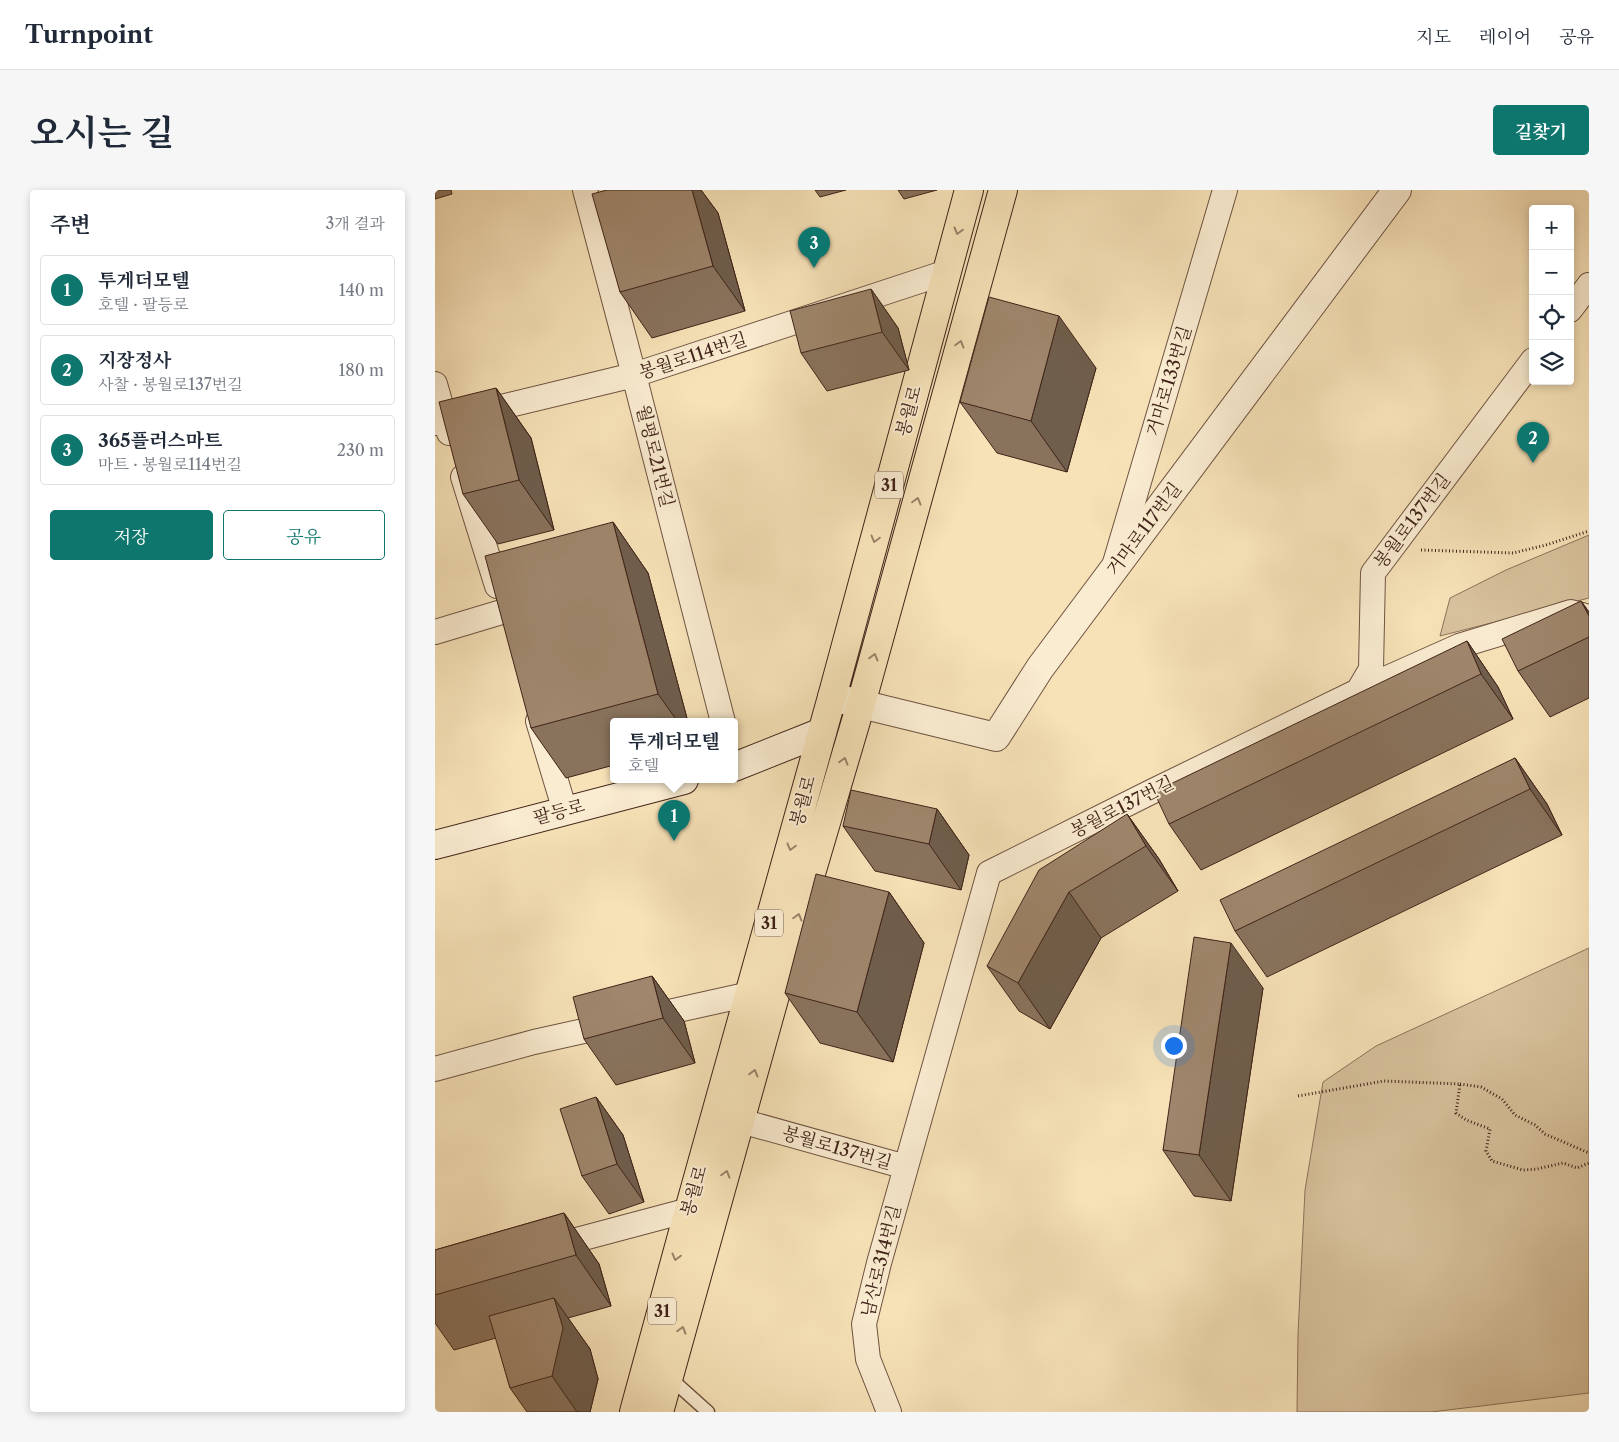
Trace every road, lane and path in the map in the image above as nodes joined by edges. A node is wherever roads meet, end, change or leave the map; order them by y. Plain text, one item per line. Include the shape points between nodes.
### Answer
1 (585, 190) edge
2 (969, 190) edge
3 (1003, 190) edge
4 (1225, 190) edge
5 (1397, 190) edge
6 (947, 272) junction
7 (1589, 285) edge
8 (1574, 305) edge
9 (1529, 365) edge
10 (635, 375) junction
11 (435, 384) edge
12 (440, 421) edge
13 (1589, 531) edge
14 (1380, 563) junction
15 (1112, 572) junction
16 (1589, 617) edge
17 (435, 632) edge
18 (1357, 692) junction
19 (531, 697) edge
20 (832, 697) junction
21 (861, 704) junction
22 (722, 718) edge
23 (822, 732) junction
24 (738, 764) edge
25 (672, 783) edge
26 (565, 811) junction
27 (435, 845) edge
28 (750, 994) junction
29 (435, 1069) edge
30 (1460, 1084) junction
31 (1298, 1096) dead end
32 (728, 1117) junction
33 (1589, 1153) edge
34 (1589, 1163) edge
35 (906, 1167) junction
36 (689, 1210) junction
37 (529, 1252) edge
38 (669, 1377) junction
39 (634, 1412) edge
40 (659, 1412) edge
41 (707, 1412) edge
42 (889, 1412) edge

1 - 10 street, 월평로21번길
2 -> 6 main road, 봉월로 / 31
21 -> 3 main road
4 - 15 street, 거마로133번길
5 - 15 street, 거마로117번길
6 - 10 street, 봉월로114번길
6 -> 20 main road, 봉월로 / 31
7 - 8 street
9 - 14 street, 봉월로137번길
10 - 12 street, 봉월로114번길
10 - 22 street, 월평로21번길
11 - 12 street
12 - 17 street via 508,621
13 - 14 path via 1513,553 1423,549
14 - 18 street, 봉월로137번길 via 1373,573 1371,669
15 - 21 street, 거마로117번길 via 1040,668 995,737
16 - 18 street via 1571,612 1459,646
18 - 35 street, 봉월로137번길 via 1153,790 989,874
19 - 26 street
20 - 21 street, 거마로117번길
20 - 23 main road, 봉월로 / 31
32 -> 21 main road via 776,992
23 - 24 street
23 -> 28 main road, 봉월로 / 31
25 - 26 street, 팔등로
26 - 27 street, 팔등로
28 - 29 street via 534,1042
28 - 32 main road, 봉월로 / 31
30 - 31 path via 1384,1081
30 - 33 path via 1481,1087 1502,1099 1515,1115 1545,1134
30 - 34 path via 1456,1112 1466,1120 1490,1129 1486,1151 1492,1161 1523,1170 1563,1164 1577,1168
32 - 35 street, 봉월로137번길
32 - 36 main road, 봉월로 / 31
38 -> 32 main road
35 - 42 street, 남산로314번길 via 865,1324 868,1359
36 - 37 street
36 -> 39 main road, 봉월로 / 31
38 - 40 main road
38 - 41 lane

